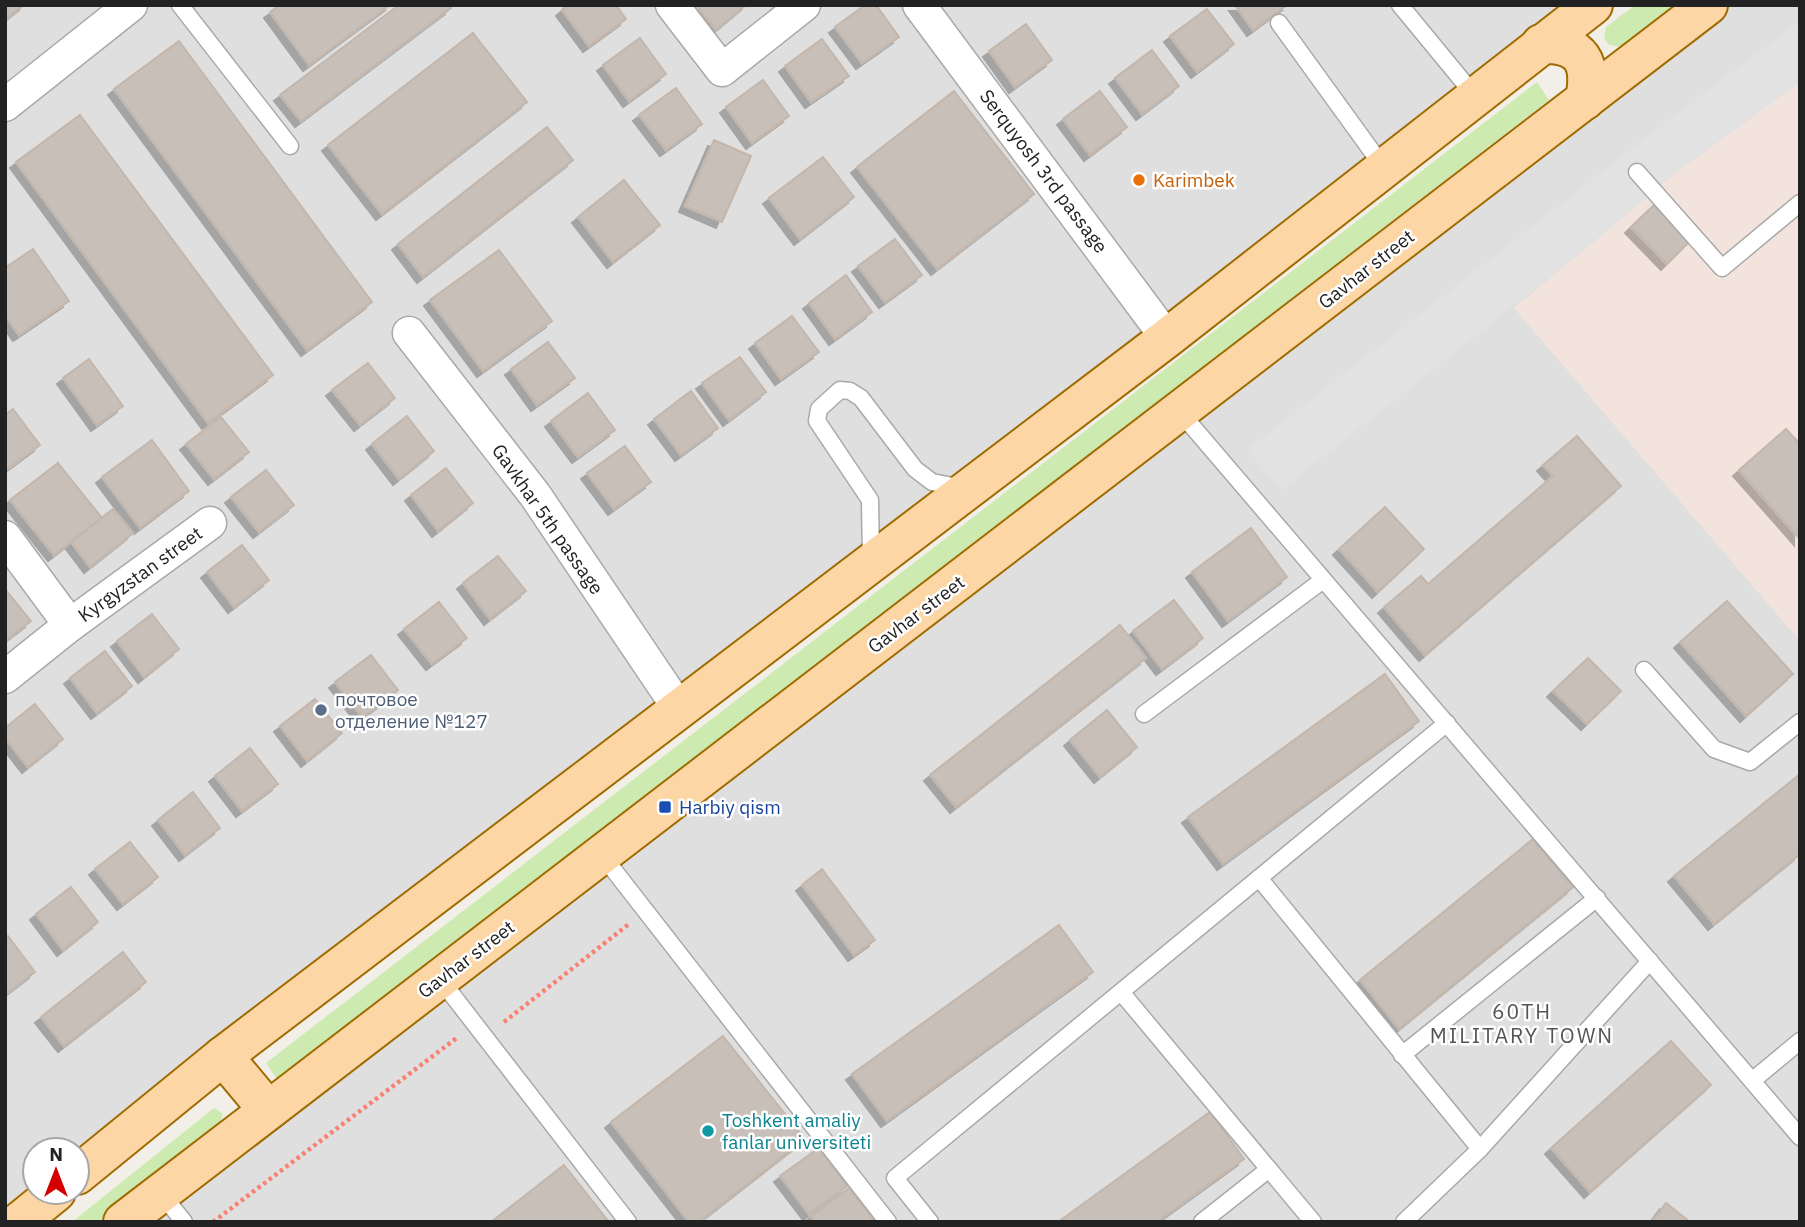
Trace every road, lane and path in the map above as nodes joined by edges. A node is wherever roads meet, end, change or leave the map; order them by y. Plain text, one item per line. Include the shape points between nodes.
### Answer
1 (131, 5) edge
2 (180, 5) edge
3 (672, 5) edge
4 (804, 5) edge
5 (919, 5) edge
6 (1400, 5) edge
7 (1593, 5) edge
8 (1708, 5) edge
9 (1279, 23) dead end
10 (1541, 44) junction
11 (1475, 96) junction
12 (1585, 100) junction
13 (5, 105) edge
14 (290, 146) dead end
15 (1384, 168) junction
16 (1637, 172) dead end
17 (1800, 203) edge
18 (409, 333) dead end
19 (1167, 338) junction
20 (1180, 412) junction
21 (969, 489) junction
22 (210, 523) dead end
23 (5, 537) edge
24 (871, 564) junction
25 (1323, 580) junction
26 (70, 625) junction
27 (1644, 670) dead end
28 (5, 677) edge
29 (680, 710) junction
30 (1144, 715) dead end
31 (1800, 722) edge
32 (1447, 723) junction
33 (602, 855) junction
34 (1259, 878) junction
35 (1597, 898) junction
36 (646, 911) junction
37 (1650, 961) junction
38 (440, 979) junction
39 (1121, 992) junction
40 (475, 1025) junction
41 (1800, 1041) edge
42 (1402, 1055) junction
43 (223, 1056) junction
44 (1754, 1080) junction
45 (268, 1110) junction
46 (1800, 1137) edge
47 (1480, 1149) junction
48 (91, 1164) edge
49 (1269, 1169) junction
50 (39, 1206) edge
51 (173, 1207) edge
52 (5, 1214) edge
53 (11, 1222) edge
54 (19, 1222) edge
55 (123, 1222) edge
56 (213, 1222) edge
57 (628, 1222) edge
58 (888, 1222) edge
59 (930, 1222) edge
60 (1202, 1222) edge
61 (1313, 1222) edge
62 (1404, 1222) edge

1 - 13 street
2 - 14 lane
3 - 4 street via 722,70
5 - 19 street, Serquyosh 3rd passage
6 - 11 lane
7 - 10 main road
8 - 12 main road, Gavhar street
9 - 15 lane
10 - 11 main road
10 - 12 main road via 1564,46 1581,57 1588,75
11 - 15 main road
12 - 20 main road, Gavhar street
15 - 19 main road
16 - 17 lane via 1723,268
18 - 29 street, Gavkhar 5th passage via 535,495
19 - 21 main road
20 - 25 lane
20 - 33 main road, Gavhar street
21 - 24 main road
21 - 24 lane via 932,482 915,469 861,398 840,390 819,409 817,421 870,500
22 - 26 street, Kyrgyzstan street
23 - 26 street, Kyrgyzstan street
24 - 29 main road
25 - 30 lane
25 - 32 lane
26 - 28 street, Kyrgyzstan street
27 - 31 lane via 1714,749 1750,762
29 - 43 main road
32 - 34 lane
32 - 35 lane
33 - 36 lane
33 - 38 main road, Gavhar street
34 - 39 lane
34 - 42 lane
35 - 37 lane
35 - 42 lane
36 - 40 path via 499,1026
36 - 58 lane
37 - 44 lane
37 - 47 lane
38 - 40 lane
38 - 45 main road, Gavhar street
39 - 49 lane
39 - 59 lane via 895,1178
40 - 56 path
40 - 57 lane
41 - 44 lane
42 - 47 lane
43 - 45 main road
43 - 48 main road
44 - 46 lane
45 - 51 main road, Gavhar street
47 - 62 lane
49 - 60 lane
49 - 61 lane
50 - 54 main road
51 - 55 main road, Gavhar street
52 - 53 street

